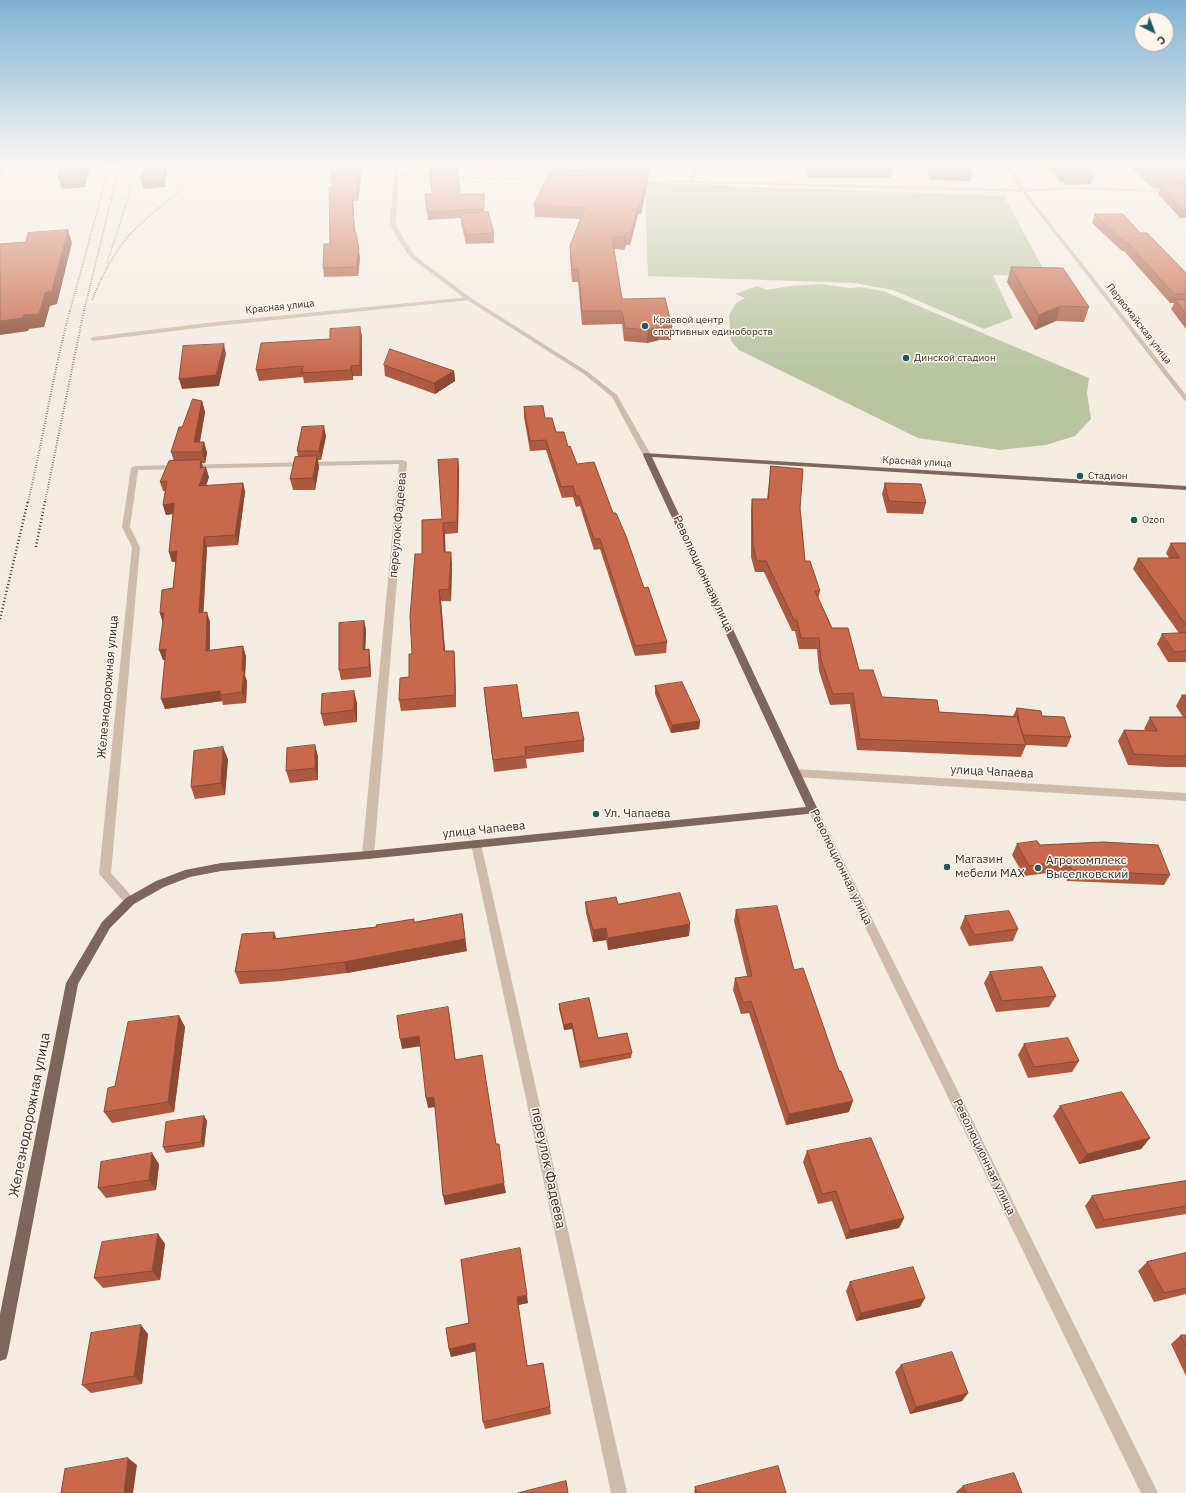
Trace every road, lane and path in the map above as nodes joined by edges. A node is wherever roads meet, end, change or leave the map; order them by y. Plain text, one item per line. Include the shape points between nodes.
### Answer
1 (398, 234) edge
2 (1056, 234) edge
3 (469, 299) junction
4 (93, 339) dead end
5 (1186, 399) edge
6 (647, 456) junction
7 (135, 468) joint
8 (1186, 488) edge
9 (796, 773) junction
10 (1186, 796) edge
11 (813, 810) junction
12 (476, 844) junction
13 (368, 855) junction
14 (160, 884) joint
15 (130, 901) junction
16 (0, 1353) edge
17 (619, 1493) edge
18 (1150, 1493) edge

1 - 3 street, Революционная улица via 413,257
2 - 5 street, Первомайская улица
3 - 4 street, Красная улица
3 - 6 street, Революционная улица via 586,373 615,396
6 - 8 main road, Красная улица
6 - 9 main road, Революционная улица
7 - 13 street, переулок Фадеева via 403,462
7 - 15 street, Железнодорожная улица via 126,527 136,547 105,874
9 - 10 street, улица Чапаева
9 - 11 main road, Революционная улица
11 - 12 main road, улица Чапаева
11 - 18 street, Революционная улица
12 - 13 main road, улица Чапаева
12 - 17 street, переулок Фадеева
13 - 14 main road, улица Чапаева via 221,867 189,873
14 - 15 main road, Железнодорожная улица
15 - 16 main road, Железнодорожная улица via 106,925 72,983

